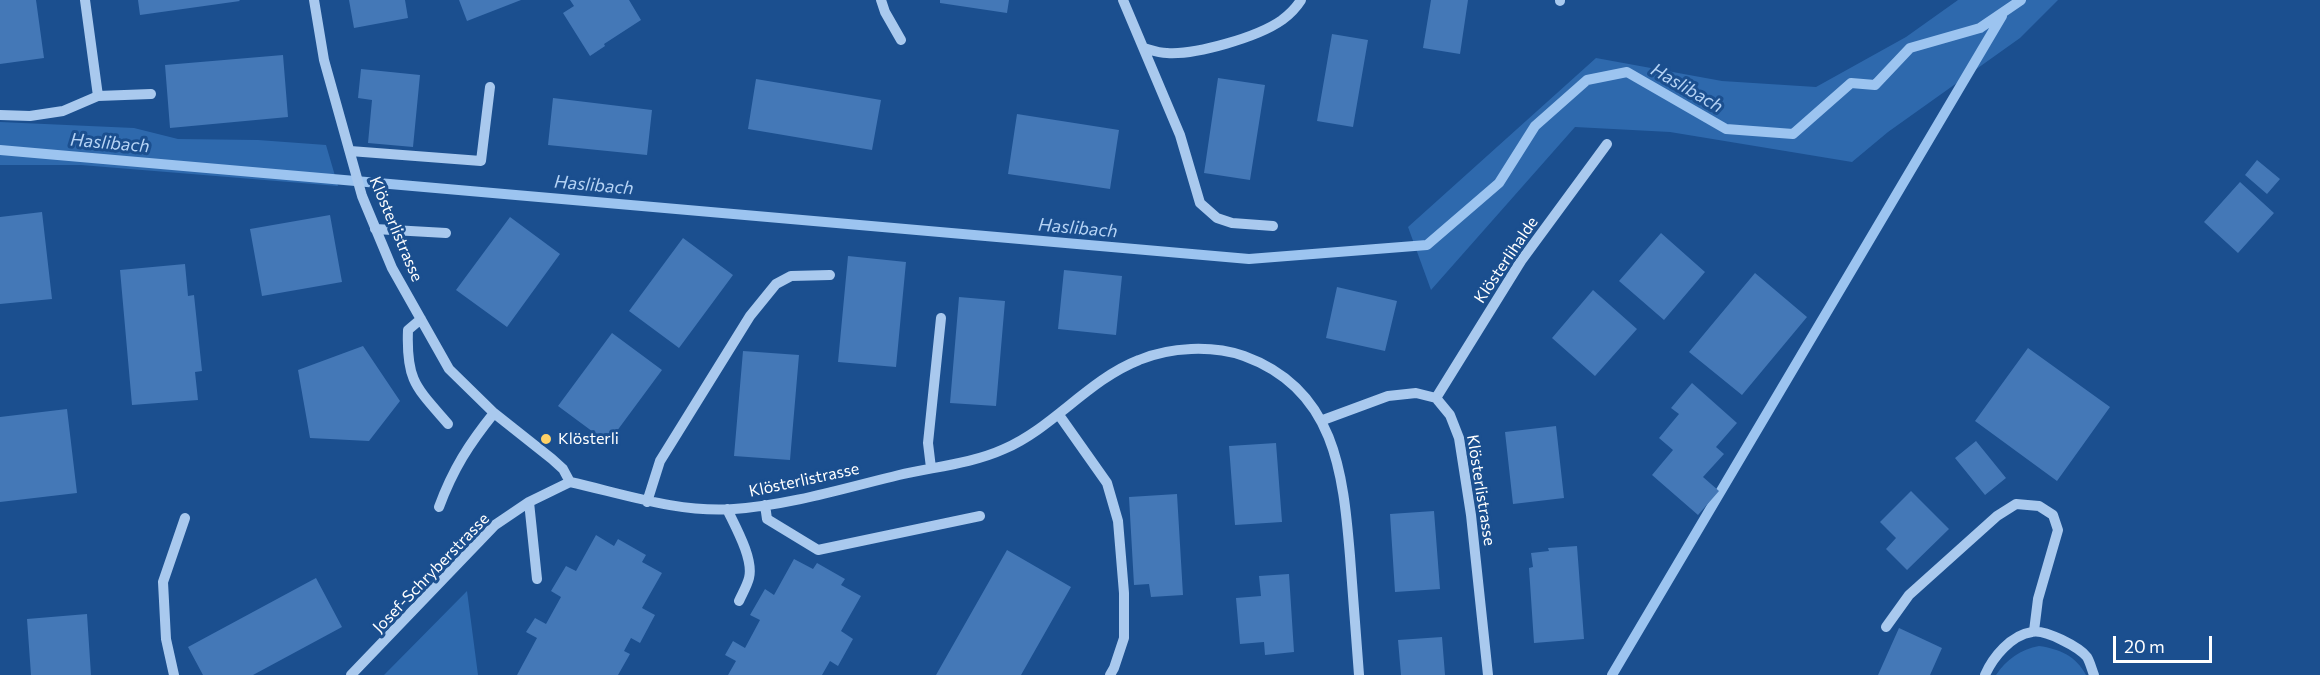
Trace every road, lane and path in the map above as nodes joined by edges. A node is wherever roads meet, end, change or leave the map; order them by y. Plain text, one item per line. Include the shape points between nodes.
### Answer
1 (85, 0) edge
2 (314, 0) edge
3 (881, 0) edge
4 (1123, 0) edge
5 (1301, 0) edge
6 (901, 40) dead end
7 (1144, 48) junction
8 (489, 87) dead end
9 (151, 94) dead end
10 (99, 96) junction
11 (0, 115) edge
12 (1607, 144) dead end
13 (350, 154) junction
14 (1273, 226) dead end
15 (375, 229) junction
16 (446, 233) dead end
17 (830, 275) dead end
18 (941, 318) dead end
19 (421, 319) junction
20 (1436, 398) junction
21 (494, 413) junction
22 (1059, 416) junction
23 (1323, 420) junction
24 (448, 424) dead end
25 (932, 468) junction
26 (570, 482) junction
27 (646, 501) junction
28 (529, 502) junction
29 (765, 505) junction
30 (439, 507) dead end
31 (727, 509) junction
32 (980, 516) dead end
33 (185, 518) dead end
34 (537, 579) dead end
35 (739, 601) dead end
36 (1886, 627) dead end
37 (2034, 631) junction
38 (174, 675) edge
39 (351, 675) edge
40 (1110, 675) edge
41 (1359, 675) edge
42 (1488, 675) edge
43 (1985, 675) edge
44 (2094, 675) edge

1 - 10 street
2 - 13 street, Klösterlistrasse via 324,60
3 - 6 street
4 - 7 street
5 - 7 street via 1280,22 1222,44 1179,53
7 - 14 street via 1180,135 1200,203 1217,218 1232,223
8 - 13 street, Klösterlistrasse via 481,161
9 - 10 street
10 - 11 street via 63,111
12 - 20 street, Klösterlihalde via 1521,261
13 - 15 street, Klösterlistrasse
15 - 16 street
15 - 19 street, Klösterlistrasse
17 - 27 street via 790,276 776,284 750,316 660,461
18 - 25 street via 928,443
19 - 21 street, Klösterlistrasse via 449,369
19 - 24 street via 408,330 407,362 420,391
20 - 23 street via 1416,393 1388,396
20 - 42 street, Klösterlistrasse via 1450,415 1460,438
21 - 26 street, Klösterlistrasse via 552,459
21 - 30 street via 451,475
22 - 23 street, Klösterlistrasse via 1100,382 1138,360 1178,350 1227,350 1266,364 1293,382
22 - 25 street, Klösterlistrasse via 1004,449
22 - 40 street via 1107,483 1118,521 1124,638
23 - 41 street, Klösterlistrasse via 1343,486
25 - 29 street, Klösterlistrasse
26 - 27 street, Klösterlistrasse
26 - 28 street, Josef-Schryberstrasse
27 - 31 street, Klösterlistrasse
28 - 34 street
28 - 39 street, Josef-Schryberstrasse via 495,525
29 - 31 street, Klösterlistrasse
29 - 32 street via 767,519 818,550
31 - 35 street via 749,564 750,577
33 - 38 street via 163,582 166,639
36 - 37 street via 1908,595 1997,516 2016,504 2039,506 2053,515 2058,530 2038,599
37 - 43 street via 2015,638 1991,662
37 - 44 street via 2068,642 2088,658

